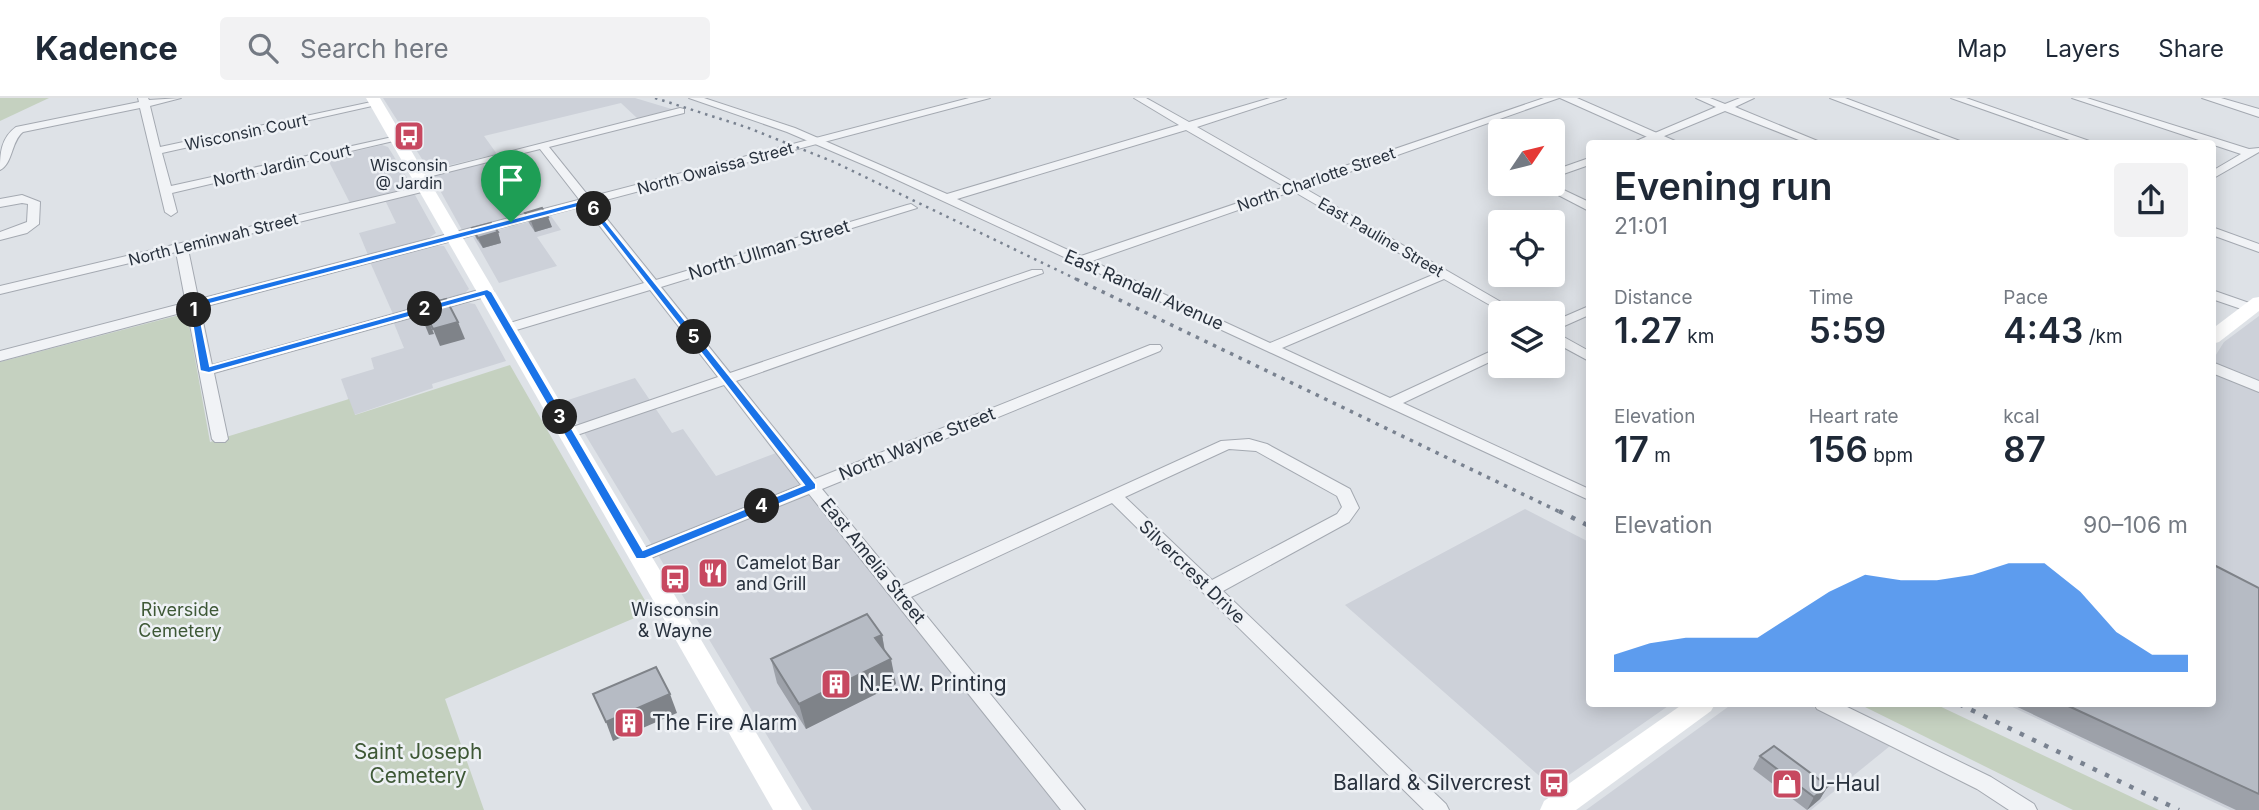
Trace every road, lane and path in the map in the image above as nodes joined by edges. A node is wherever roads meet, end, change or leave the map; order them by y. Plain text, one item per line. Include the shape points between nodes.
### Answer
1 (176, 98) edge
2 (694, 98) edge
3 (731, 98) edge
4 (984, 98) edge
5 (1139, 98) edge
6 (1281, 98) edge
7 (1554, 98) edge
8 (1566, 98) edge
9 (1701, 98) edge
10 (1749, 98) edge
11 (1835, 98) edge
12 (1956, 98) edge
13 (2077, 98) edge
14 (2208, 98) edge
15 (144, 101) edge
16 (374, 101) edge
17 (715, 104) junction
18 (1726, 107) junction
19 (680, 111) dead end
20 (2259, 113) edge
21 (1188, 126) junction
22 (1655, 135) junction
23 (397, 139) junction
24 (1643, 140) edge
25 (1667, 140) edge
26 (1810, 140) edge
27 (1952, 140) edge
28 (2081, 140) edge
29 (818, 141) junction
30 (542, 146) junction
31 (2255, 150) edge
32 (156, 151) junction
33 (1586, 162) edge
34 (0, 167) edge
35 (1565, 170) edge
36 (2216, 174) edge
37 (423, 182) junction
38 (1293, 186) junction
39 (166, 191) junction
40 (1565, 195) edge
41 (944, 199) junction
42 (588, 201) junction
43 (0, 203) edge
44 (1586, 206) edge
45 (911, 208) dead end
46 (171, 212) dead end
47 (2216, 232) edge
48 (0, 236) edge
49 (455, 237) junction
50 (181, 246) junction
51 (2259, 248) edge
52 (1079, 261) junction
53 (1037, 273) dead end
54 (1445, 274) junction
55 (653, 284) junction
56 (0, 290) edge
57 (487, 292) junction
58 (2216, 295) edge
59 (1493, 301) edge
60 (193, 305) junction
61 (2255, 305) edge
62 (1586, 311) edge
63 (1565, 321) edge
64 (508, 328) junction
65 (2216, 335) edge
66 (1565, 342) edge
67 (1272, 347) junction
68 (1155, 348) dead end
69 (1586, 354) edge
70 (0, 356) edge
71 (1488, 357) edge
72 (2216, 369) edge
73 (205, 371) junction
74 (727, 379) junction
75 (2259, 387) edge
76 (1391, 403) junction
77 (569, 433) junction
78 (220, 439) dead end
79 (812, 487) junction
80 (1586, 494) edge
81 (1114, 496) junction
82 (640, 556) junction
83 (1209, 590) junction
84 (901, 594) junction
85 (1698, 707) edge
86 (1830, 707) edge
87 (788, 810) edge
88 (1074, 810) edge
89 (1438, 810) edge
90 (1554, 810) edge
91 (2026, 810) edge

1 - 15 street
2 - 17 street, East Randall Avenue
3 - 17 street
4 - 29 street, North Owaissa Street
5 - 21 street, East Pauline Street
6 - 21 street
7 - 38 street, North Charlotte Street
8 - 22 street
9 - 18 street
10 - 18 street
11 - 27 street
12 - 28 street
13 - 31 street
14 - 20 street
15 - 32 street
15 - 34 street via 16,131
16 - 23 main road
16 - 32 street, Wisconsin Court
17 - 29 street, East Randall Avenue
18 - 22 street
18 - 26 street
19 - 30 street, North Leminwah Street
21 - 38 street, East Pauline Street
21 - 41 street
22 - 24 street
22 - 25 street
23 - 37 main road
23 - 39 street, North Jardin Court
29 - 41 street, East Randall Avenue
29 - 42 street, North Owaissa Street
30 - 37 street, North Leminwah Street
30 - 42 street, East Amelia Street
31 - 36 street
32 - 39 street
33 - 35 street
37 - 49 main road
37 - 50 street, North Leminwah Street
38 - 52 street, North Charlotte Street
38 - 54 street, East Pauline Street
39 - 46 street
40 - 44 street
41 - 52 street, East Randall Avenue
42 - 49 street, North Owaissa Street
42 - 55 street, East Amelia Street
43 - 48 street via 34,202 33,224
45 - 55 street, North Ullman Street
47 - 51 street
49 - 57 main road
49 - 60 street, North Owaissa Street
50 - 56 street, North Leminwah Street
50 - 60 street
52 - 67 street, East Randall Avenue
53 - 74 street
54 - 59 street, East Pauline Street
54 - 67 street
55 - 64 street, North Ullman Street
55 - 74 street, East Amelia Street
57 - 64 main road
57 - 73 street
58 - 61 street
60 - 70 street, North Owaissa Street
60 - 73 street
61 - 65 main road
62 - 63 street
64 - 77 main road
66 - 69 street
67 - 76 street, East Randall Avenue
68 - 79 street, North Wayne Street
71 - 76 street
72 - 75 street
73 - 78 street
74 - 77 street
74 - 79 street, East Amelia Street
76 - 80 street, East Randall Avenue
77 - 82 main road
79 - 82 street, North Wayne Street
79 - 84 street, East Amelia Street
81 - 83 street, Silvercrest Drive
81 - 83 street via 1217,448 1238,443 1276,454 1344,493 1351,508 1343,518
81 - 84 street
82 - 87 main road
83 - 89 street, Silvercrest Drive
84 - 88 street, East Amelia Street
85 - 90 main road
86 - 91 street via 1984,783

